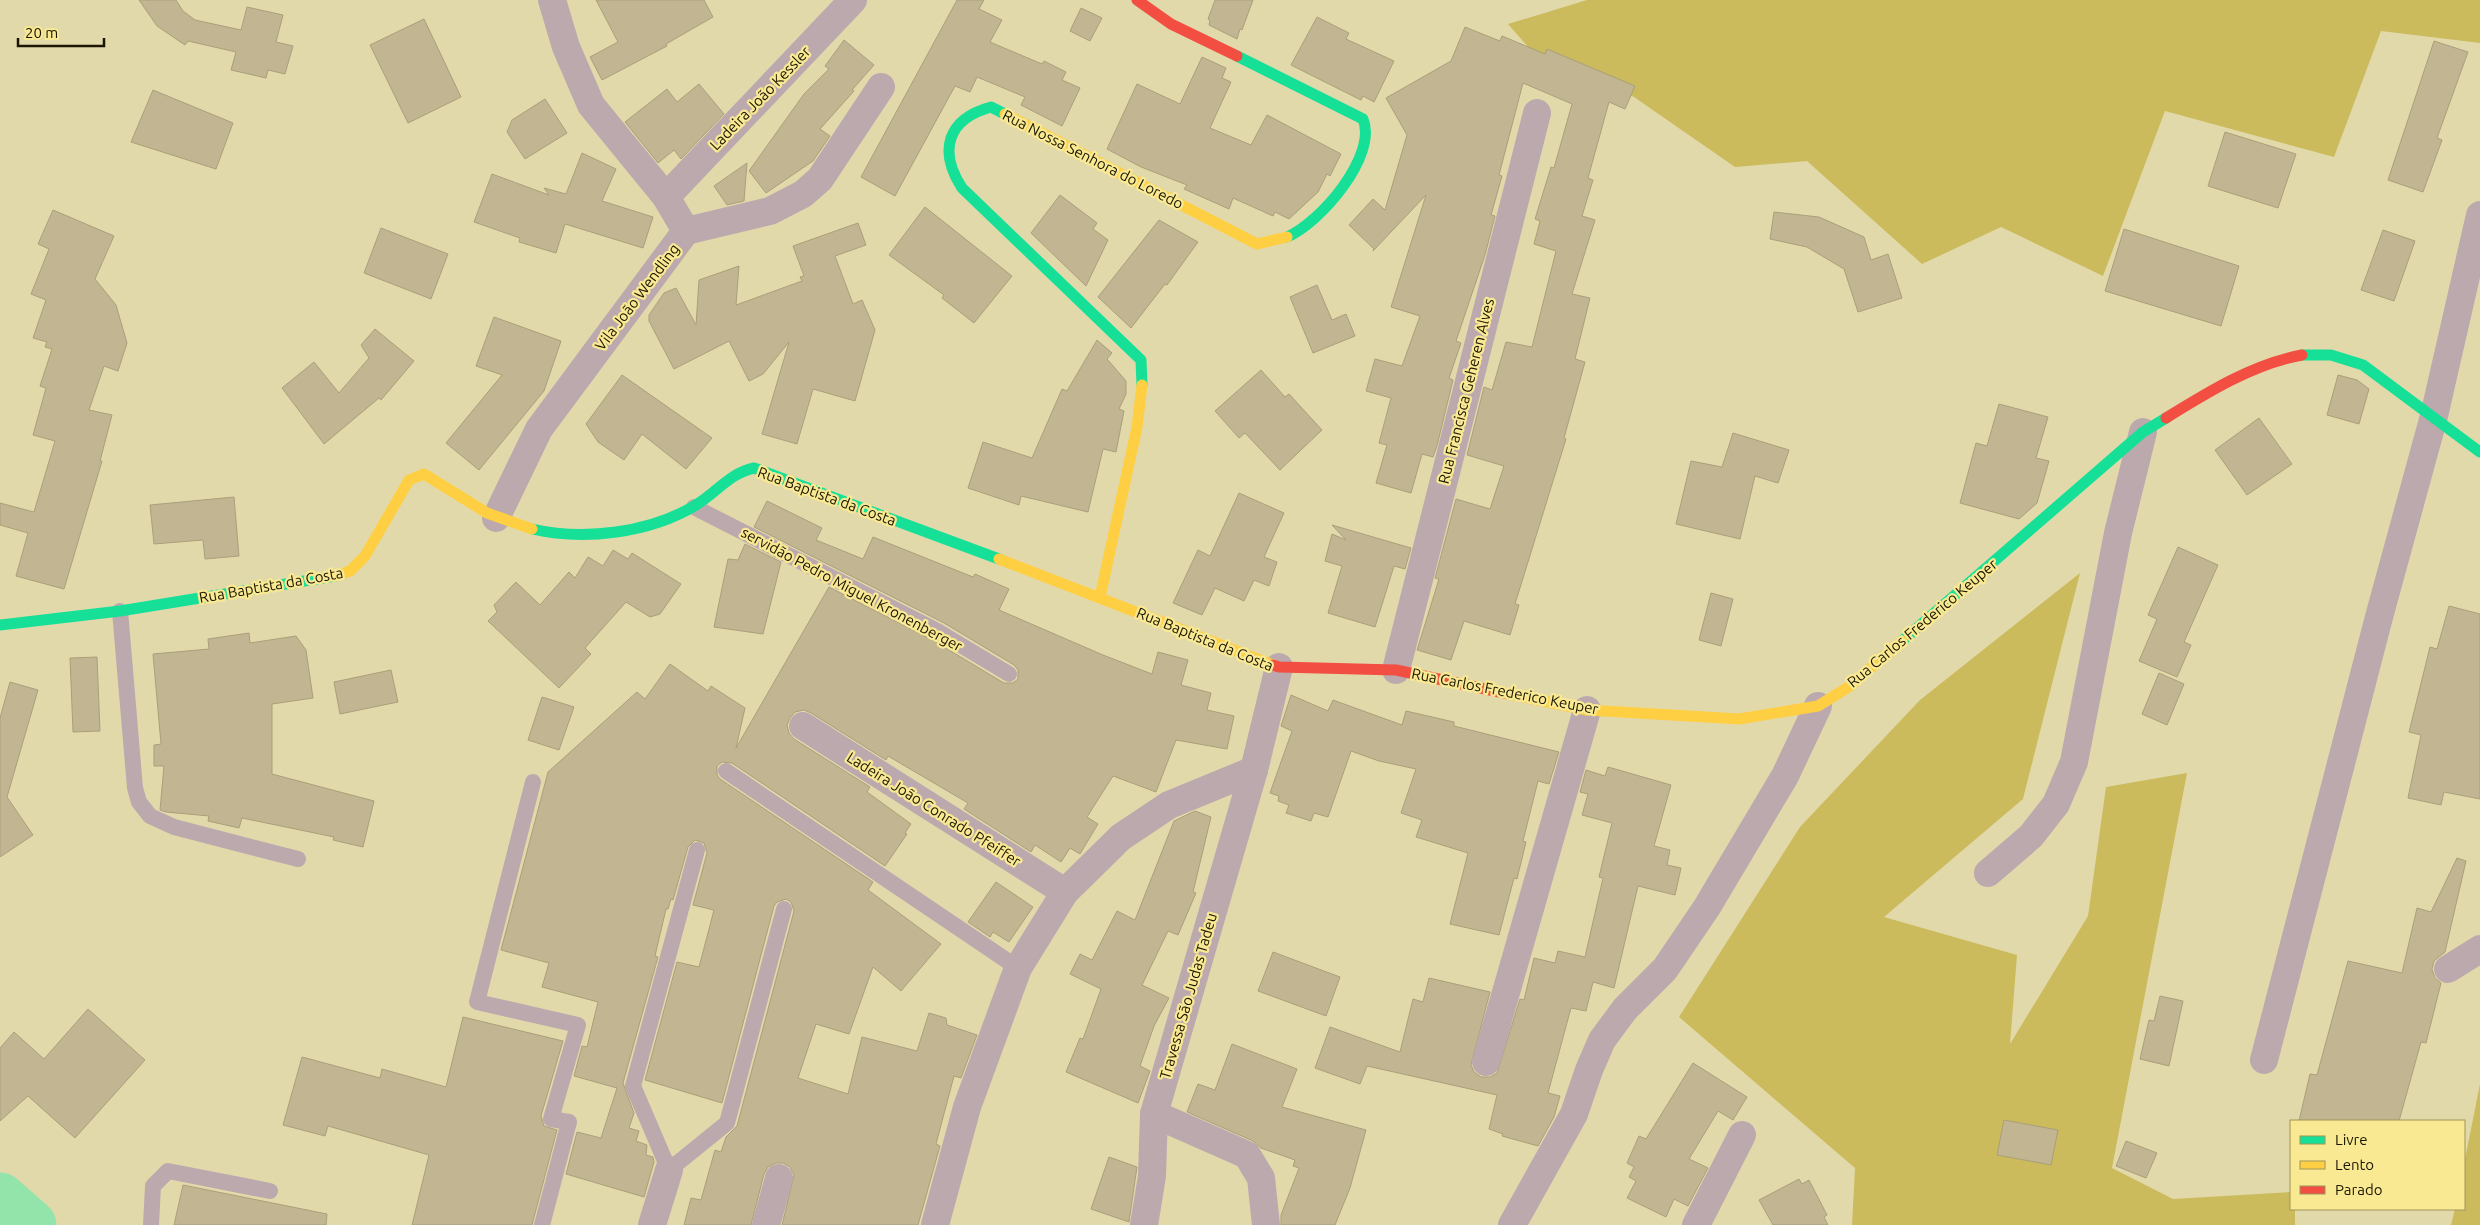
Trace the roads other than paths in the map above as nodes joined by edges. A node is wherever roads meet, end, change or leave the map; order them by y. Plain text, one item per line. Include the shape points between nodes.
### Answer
1 (552, 0) edge
2 (853, 0) edge
3 (1137, 0) edge
4 (881, 87) dead end
5 (1537, 113) dead end
6 (666, 197) junction
7 (2480, 215) edge
8 (686, 231) junction
9 (2434, 416) junction
10 (2143, 432) junction
11 (2480, 452) edge
12 (694, 507) junction
13 (496, 518) junction
14 (1100, 597) junction
15 (120, 611) junction
16 (0, 625) edge
17 (1279, 668) junction
18 (1396, 670) junction
19 (1009, 674) dead end
20 (1818, 706) junction
21 (1587, 710) junction
22 (803, 726) dead end
23 (1254, 770) junction
24 (726, 771) dead end
25 (533, 782) dead end
26 (697, 850) dead end
27 (298, 859) dead end
28 (1988, 872) dead end
29 (1065, 892) junction
30 (784, 909) dead end
31 (2480, 949) edge
32 (1018, 968) junction
33 (2448, 970) dead end
34 (2264, 1060) dead end
35 (1486, 1062) dead end
36 (1154, 1114) junction
37 (1742, 1135) dead end
38 (668, 1170) junction
39 (779, 1178) dead end
40 (270, 1191) dead end
41 (151, 1225) edge
42 (542, 1225) edge
43 (652, 1225) edge
44 (766, 1225) edge
45 (935, 1225) edge
46 (1144, 1225) edge
47 (1266, 1225) edge
48 (1512, 1225) edge
49 (1696, 1225) edge

1 - 6 street, Vila João Wendling via 566,47 591,105
2 - 6 street, Ladeira João Kessler
3 - 14 street, Rua Nossa Senhora do Loredo via 1172,24 1345,109 1362,120 1368,129 1359,159 1339,190 1312,219 1294,234 1257,244 991,106 976,109 957,124 949,141 950,167 962,188 1141,360 1137,438
4 - 8 street via 820,179 803,194 770,211
5 - 18 street, Rua Francisca Geheren Alves
6 - 8 street, Vila João Wendling
7 - 9 street
8 - 13 street, Vila João Wendling via 539,429
9 - 10 street, Rua Carlos Frederico Keuper via 2363,365 2340,356 2310,354 2283,360 2237,378
9 - 11 street, Rua Carlos Frederico Keuper
9 - 34 street
10 - 20 street, Rua Carlos Frederico Keuper via 1850,686
10 - 28 street via 2118,533 2074,762 2056,804 2031,836
12 - 13 street, Rua Baptista da Costa via 662,522 626,530 577,534 539,531
12 - 14 street, Rua Baptista da Costa via 744,469 754,468
12 - 19 lane, servidão Pedro Miguel Kronenberger via 938,632
13 - 15 street, Rua Baptista da Costa via 424,474 418,474 409,480 365,556 350,570 331,577
14 - 17 street, Rua Baptista da Costa
15 - 16 street, Rua Baptista da Costa
15 - 27 lane via 135,788 139,802 150,816 174,827
17 - 18 street, Rua Carlos Frederico Keuper
17 - 23 street, Rua Baptista da Costa
18 - 21 street, Rua Carlos Frederico Keuper
20 - 21 street, Rua Carlos Frederico Keuper via 1739,719
20 - 48 street via 1785,776 1707,907 1665,969 1625,1009 1602,1040 1574,1114
21 - 35 street
22 - 29 street, Ladeira João Conrado Pfeiffer
23 - 29 street via 1169,806 1121,837
23 - 36 street, Travessa São Judas Tadeu
24 - 32 lane
25 - 42 lane via 477,1002 578,1025 551,1119 569,1122
26 - 38 lane via 632,1086
29 - 32 street
30 - 38 lane via 727,1123
31 - 33 street
32 - 45 street via 967,1107
36 - 46 street, Travessa São Judas Tadeu via 1152,1176
36 - 47 street via 1248,1155 1261,1178
37 - 49 street
38 - 43 street
39 - 44 street
40 - 41 lane via 168,1171 153,1186

